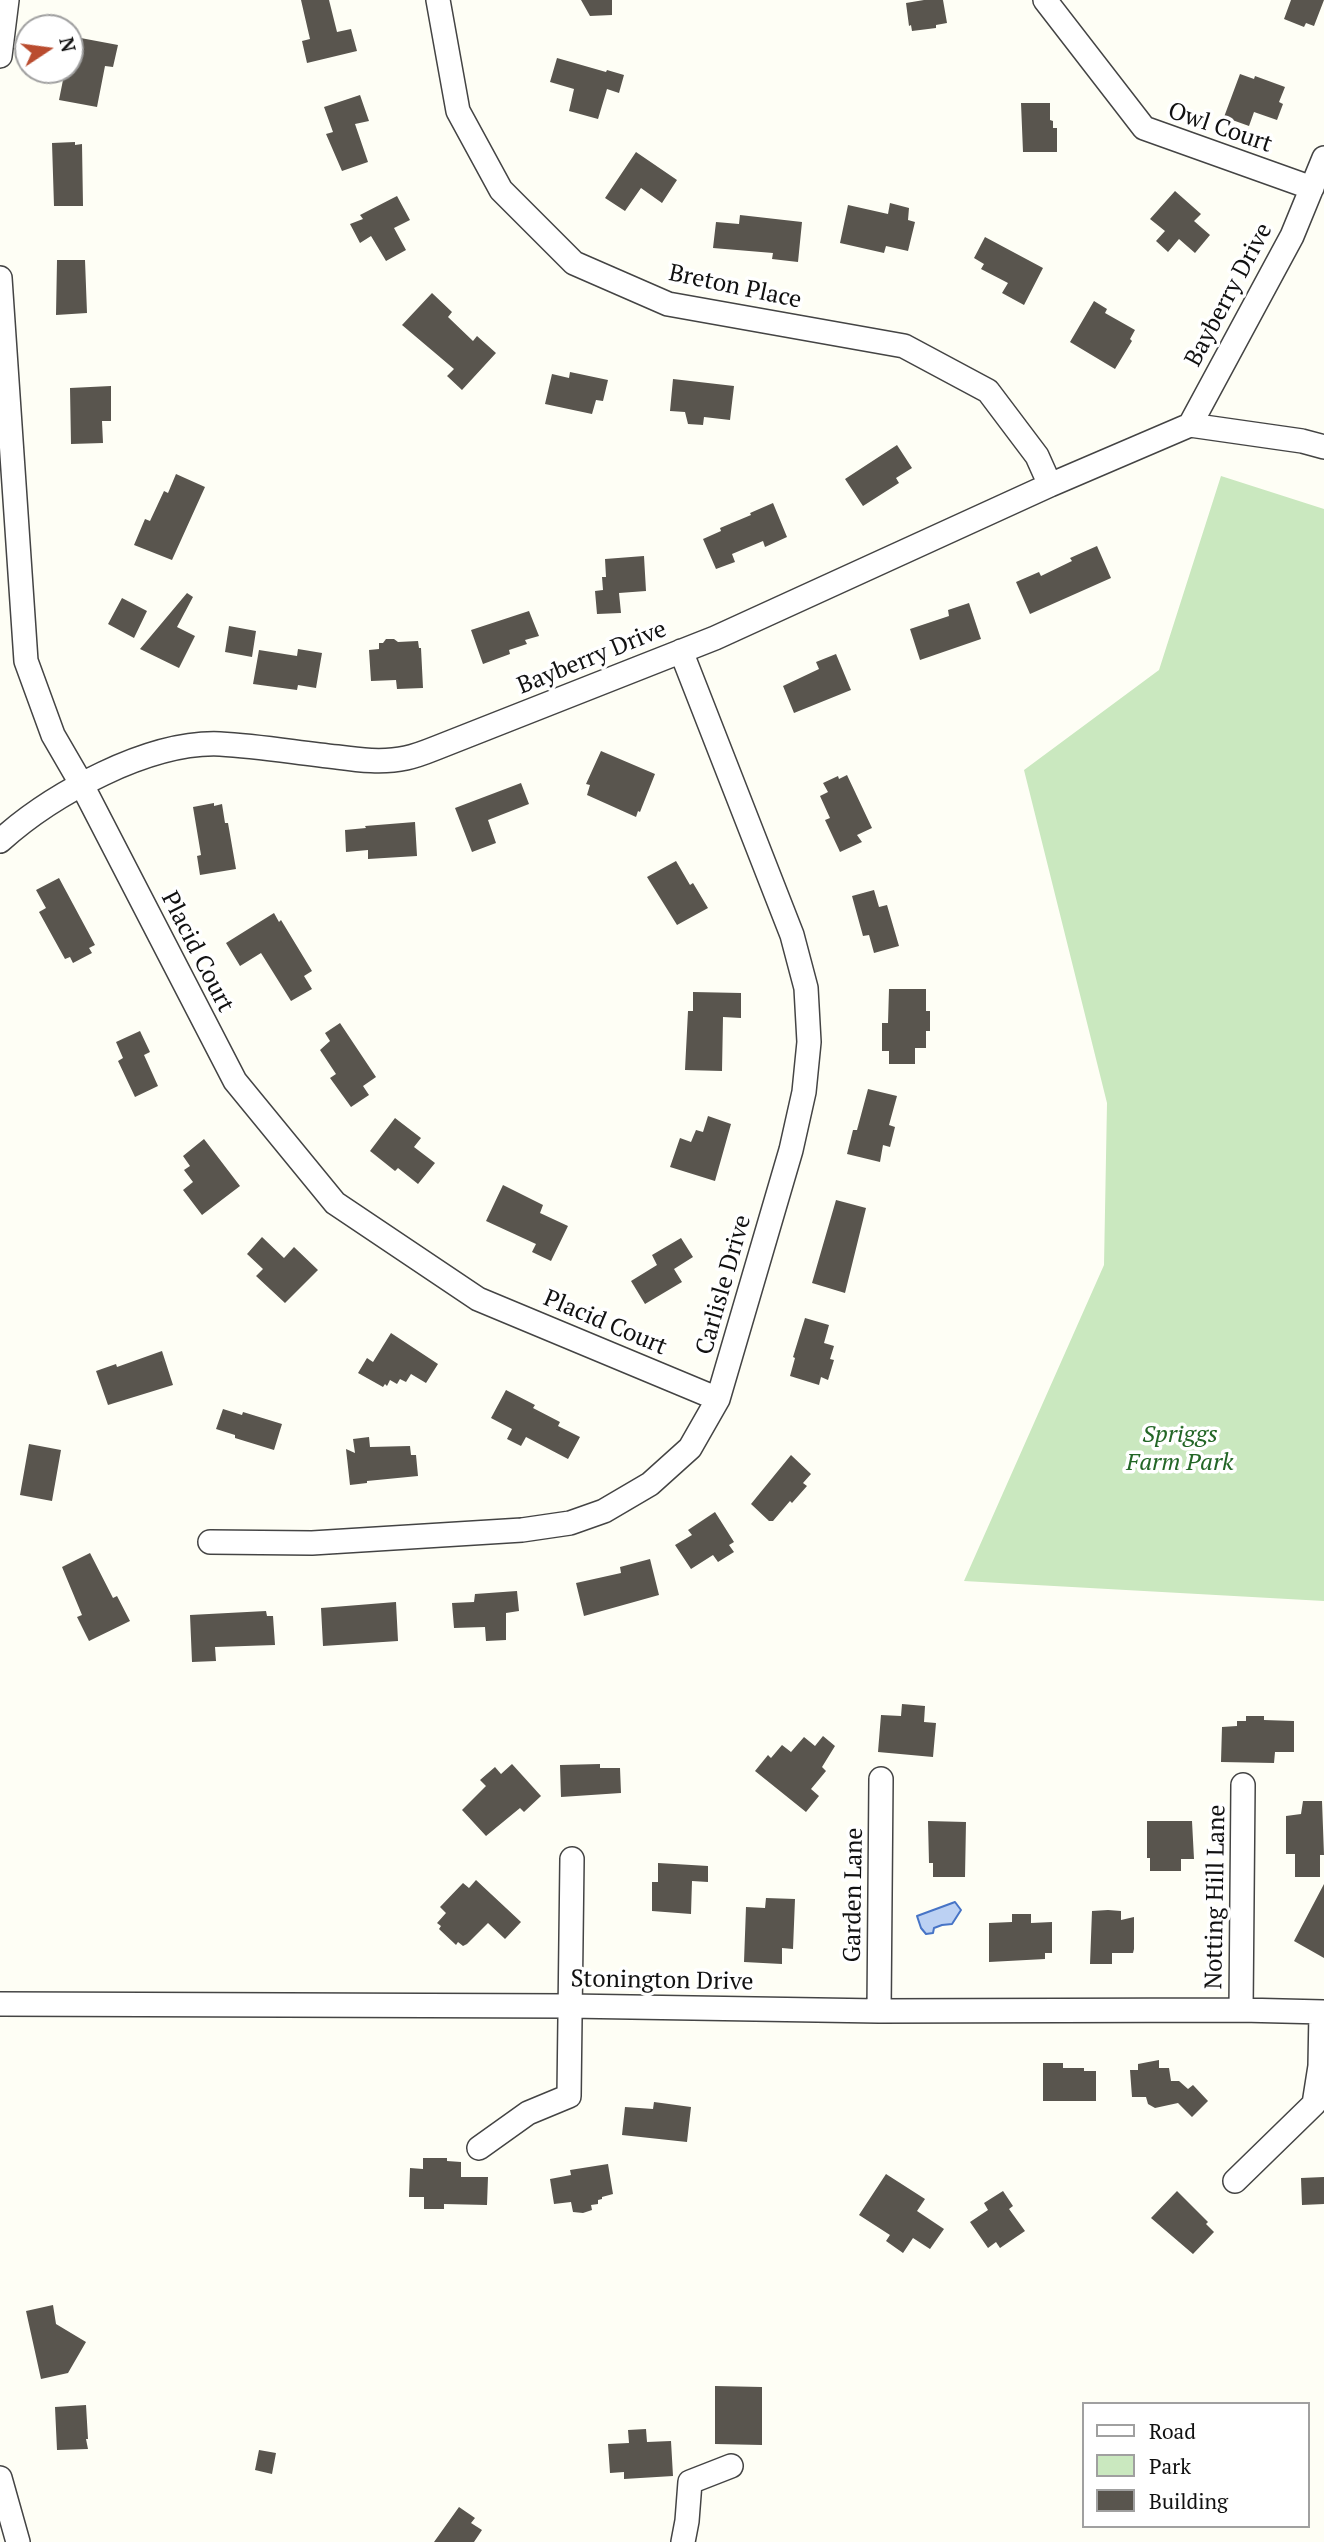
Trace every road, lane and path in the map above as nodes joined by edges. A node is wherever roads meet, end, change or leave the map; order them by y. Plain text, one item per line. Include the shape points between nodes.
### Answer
1 (7, 0) edge
2 (438, 0) edge
3 (1045, 0) edge
4 (0, 57) edge
5 (1324, 158) edge
6 (1312, 188) junction
7 (0, 278) edge
8 (1190, 425) junction
9 (1324, 447) edge
10 (1050, 485) junction
11 (681, 652) junction
12 (82, 785) junction
13 (0, 841) edge
14 (718, 1399) junction
15 (210, 1542) dead end
16 (881, 1779) dead end
17 (1243, 1785) dead end
18 (572, 1859) dead end
19 (0, 2004) edge
20 (569, 2006) junction
21 (1241, 2010) junction
22 (879, 2011) junction
23 (1322, 2012) edge
24 (1321, 2079) edge
25 (479, 2148) dead end
26 (1235, 2181) dead end
27 (731, 2466) dead end
28 (0, 2478) edge
29 (18, 2542) edge
30 (683, 2542) edge

1 - 4 street
2 - 10 street, Breton Place via 458,111 501,190 574,263 668,304 904,346 988,391 1037,456
3 - 6 street, Owl Court via 1143,128
5 - 6 street, Bayberry Drive
6 - 8 street, Bayberry Drive via 1292,236
7 - 12 street, Placid Court via 26,661 53,735
8 - 9 street
8 - 10 street, Bayberry Drive
10 - 11 street, Bayberry Drive
11 - 12 street, Bayberry Drive via 405,759 371,761 195,745 123,765
11 - 14 street, Carlisle Drive via 792,935 806,988 809,1042 791,1150
12 - 13 street, Bayberry Drive
12 - 14 street, Placid Court via 234,1081 335,1203 478,1299
14 - 15 street, Carlisle Drive via 690,1448 650,1485 604,1511 570,1523 312,1543
16 - 22 street, Garden Lane
17 - 21 street, Notting Hill Lane
18 - 20 street
19 - 20 street, Stonington Drive
20 - 22 street, Stonington Drive
20 - 25 street via 569,2096 528,2113
21 - 22 street, Stonington Drive
21 - 23 street, Stonington Drive
23 - 24 street
24 - 26 street via 1314,2104
27 - 30 street via 690,2482
28 - 29 street

